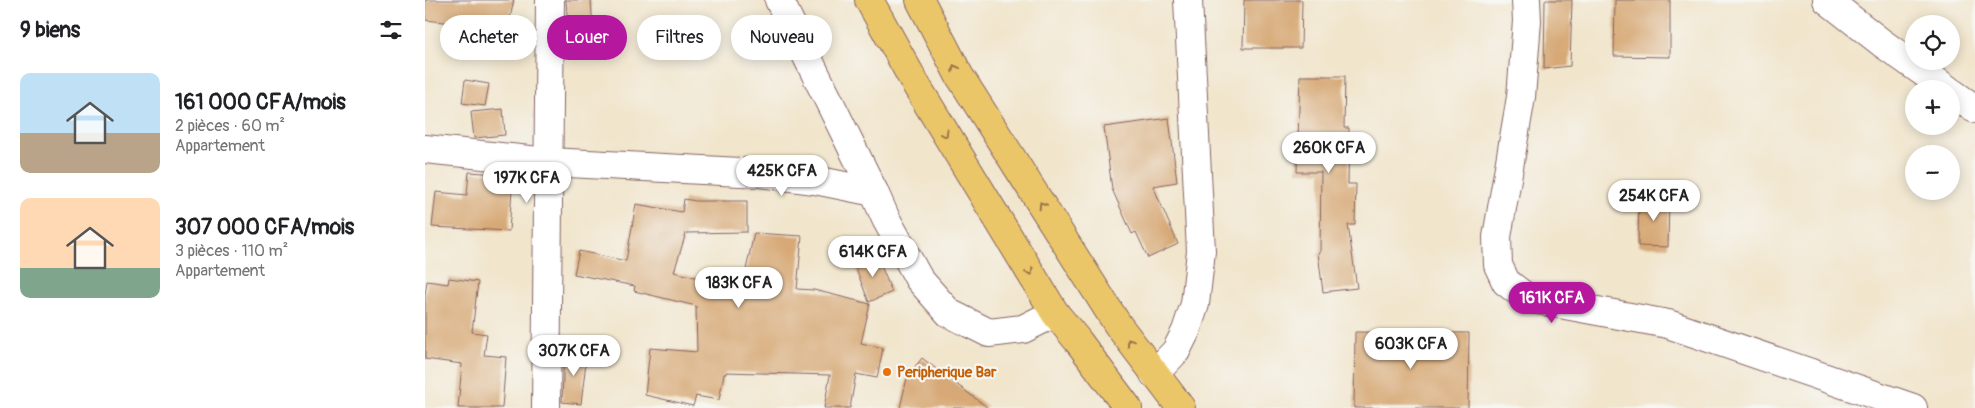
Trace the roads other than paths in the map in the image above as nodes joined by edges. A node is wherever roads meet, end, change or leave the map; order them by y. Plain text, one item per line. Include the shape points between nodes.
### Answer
1 (550, 0) edge
2 (779, 0) edge
3 (869, 0) edge
4 (920, 0) edge
5 (1188, 0) edge
6 (1526, 0) edge
7 (1827, 0) edge
8 (1934, 80) edge
9 (1960, 98) edge
10 (1975, 108) edge
11 (425, 149) edge
12 (549, 162) junction
13 (874, 192) junction
14 (1055, 313) junction
15 (1154, 374) junction
16 (545, 408) edge
17 (1128, 408) edge
18 (1181, 408) edge
19 (1913, 408) edge

1 - 12 street
2 - 13 street
3 -> 14 main road via 915,83
15 -> 4 main road via 1117,325 959,76
5 - 15 street via 1201,251 1195,304 1186,331 1175,351
6 - 19 street via 1521,97 1497,237 1498,264 1506,282 1527,298 1668,324
7 - 8 street
9 - 10 street
11 - 12 street
12 - 13 street via 760,172
12 - 16 street
13 - 14 street via 919,279 949,313 989,333 1023,329
14 - 17 main road
15 - 18 main road

